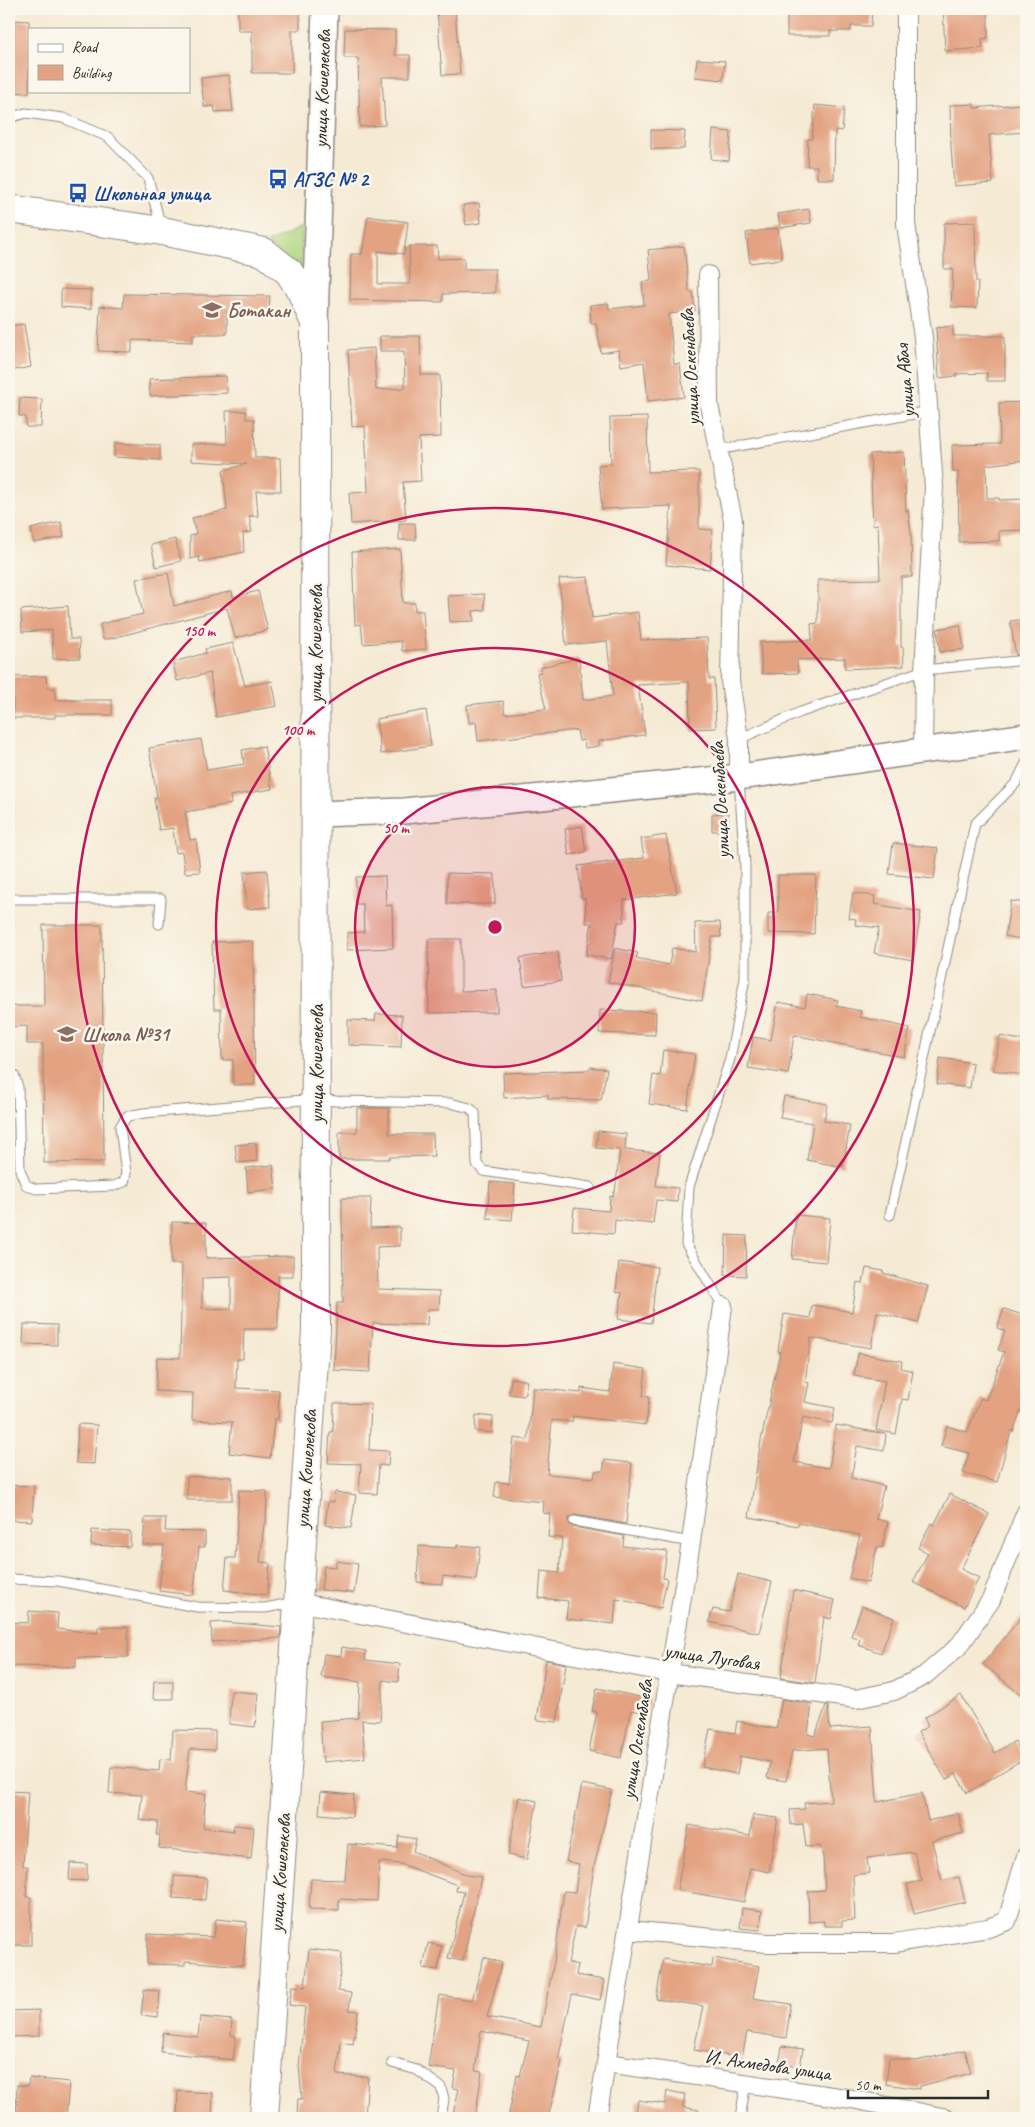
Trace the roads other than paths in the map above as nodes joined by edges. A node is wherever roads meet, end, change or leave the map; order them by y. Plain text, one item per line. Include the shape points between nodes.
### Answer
1 (325, 9) edge
2 (906, 9) edge
3 (9, 118) edge
4 (9, 209) edge
5 (162, 232) junction
6 (708, 275) dead end
7 (315, 323) junction
8 (930, 411) junction
9 (717, 450) junction
10 (1026, 660) edge
11 (924, 670) junction
12 (1024, 739) edge
13 (738, 740) junction
14 (923, 750) junction
15 (1026, 763) edge
16 (739, 777) junction
17 (315, 814) junction
18 (9, 899) edge
19 (159, 924) dead end
20 (9, 1073) edge
21 (316, 1099) junction
22 (590, 1186) dead end
23 (890, 1215) dead end
24 (723, 1306) joint
25 (1026, 1512) edge
26 (574, 1522) dead end
27 (691, 1542) junction
28 (9, 1579) edge
29 (297, 1602) junction
30 (669, 1673) junction
31 (1026, 1856) edge
32 (628, 1930) junction
33 (392, 2063) dead end
34 (607, 2063) junction
35 (746, 2083) junction
36 (264, 2118) edge
37 (441, 2118) edge
38 (597, 2118) edge
39 (740, 2118) edge
40 (948, 2118) edge

1 - 7 main road, улица Кошелекова
2 - 8 street, улица Абая via 906,224
3 - 5 lane via 26,113 64,118 108,138 148,178
4 - 5 main road
5 - 7 main road via 264,252 288,272 301,291
6 - 9 street, улица Оскенбаева via 709,405
7 - 17 main road, улица Кошелекова
8 - 9 lane
8 - 11 street, улица Абая via 934,487
9 - 13 street, улица Оскенбаева via 733,520 730,681
10 - 11 lane
11 - 13 lane via 801,712
11 - 14 street, улица Абая
12 - 14 main road
13 - 16 street, улица Оскенбаева
14 - 16 main road
15 - 23 lane via 1016,783 975,824
16 - 17 main road via 404,811
16 - 24 lane, улица Оскенбаева via 745,866 745,978 730,1059 689,1187 686,1244
17 - 21 main road, улица Кошелекова
18 - 19 lane via 160,899
20 - 21 lane via 14,1075 18,1087 20,1170 26,1185 36,1189 114,1186 124,1182 126,1173 120,1127 127,1116
21 - 22 lane via 450,1103 470,1108 475,1113 477,1164 483,1171
21 - 29 main road, улица Кошелекова via 316,1330
24 - 27 street, улица Оскембаева
25 - 30 street, улица Луговая via 991,1600 959,1646 924,1676 894,1691 856,1699
26 - 27 lane
27 - 30 street, улица Оскембаева
28 - 29 lane via 58,1581 197,1607 265,1608
29 - 30 street, улица Луговая
29 - 36 main road, улица Кошелекова
30 - 32 street, улица Оскембаева
31 - 32 street via 1007,1921 988,1928 894,1943 766,1943
32 - 34 street, улица Оскембаева
33 - 37 lane via 416,2070 441,2087 444,2099
34 - 35 street, И. Ахмедова улица
34 - 38 street, улица Оскембаева
35 - 39 lane
35 - 40 street, И. Ахмедова улица

